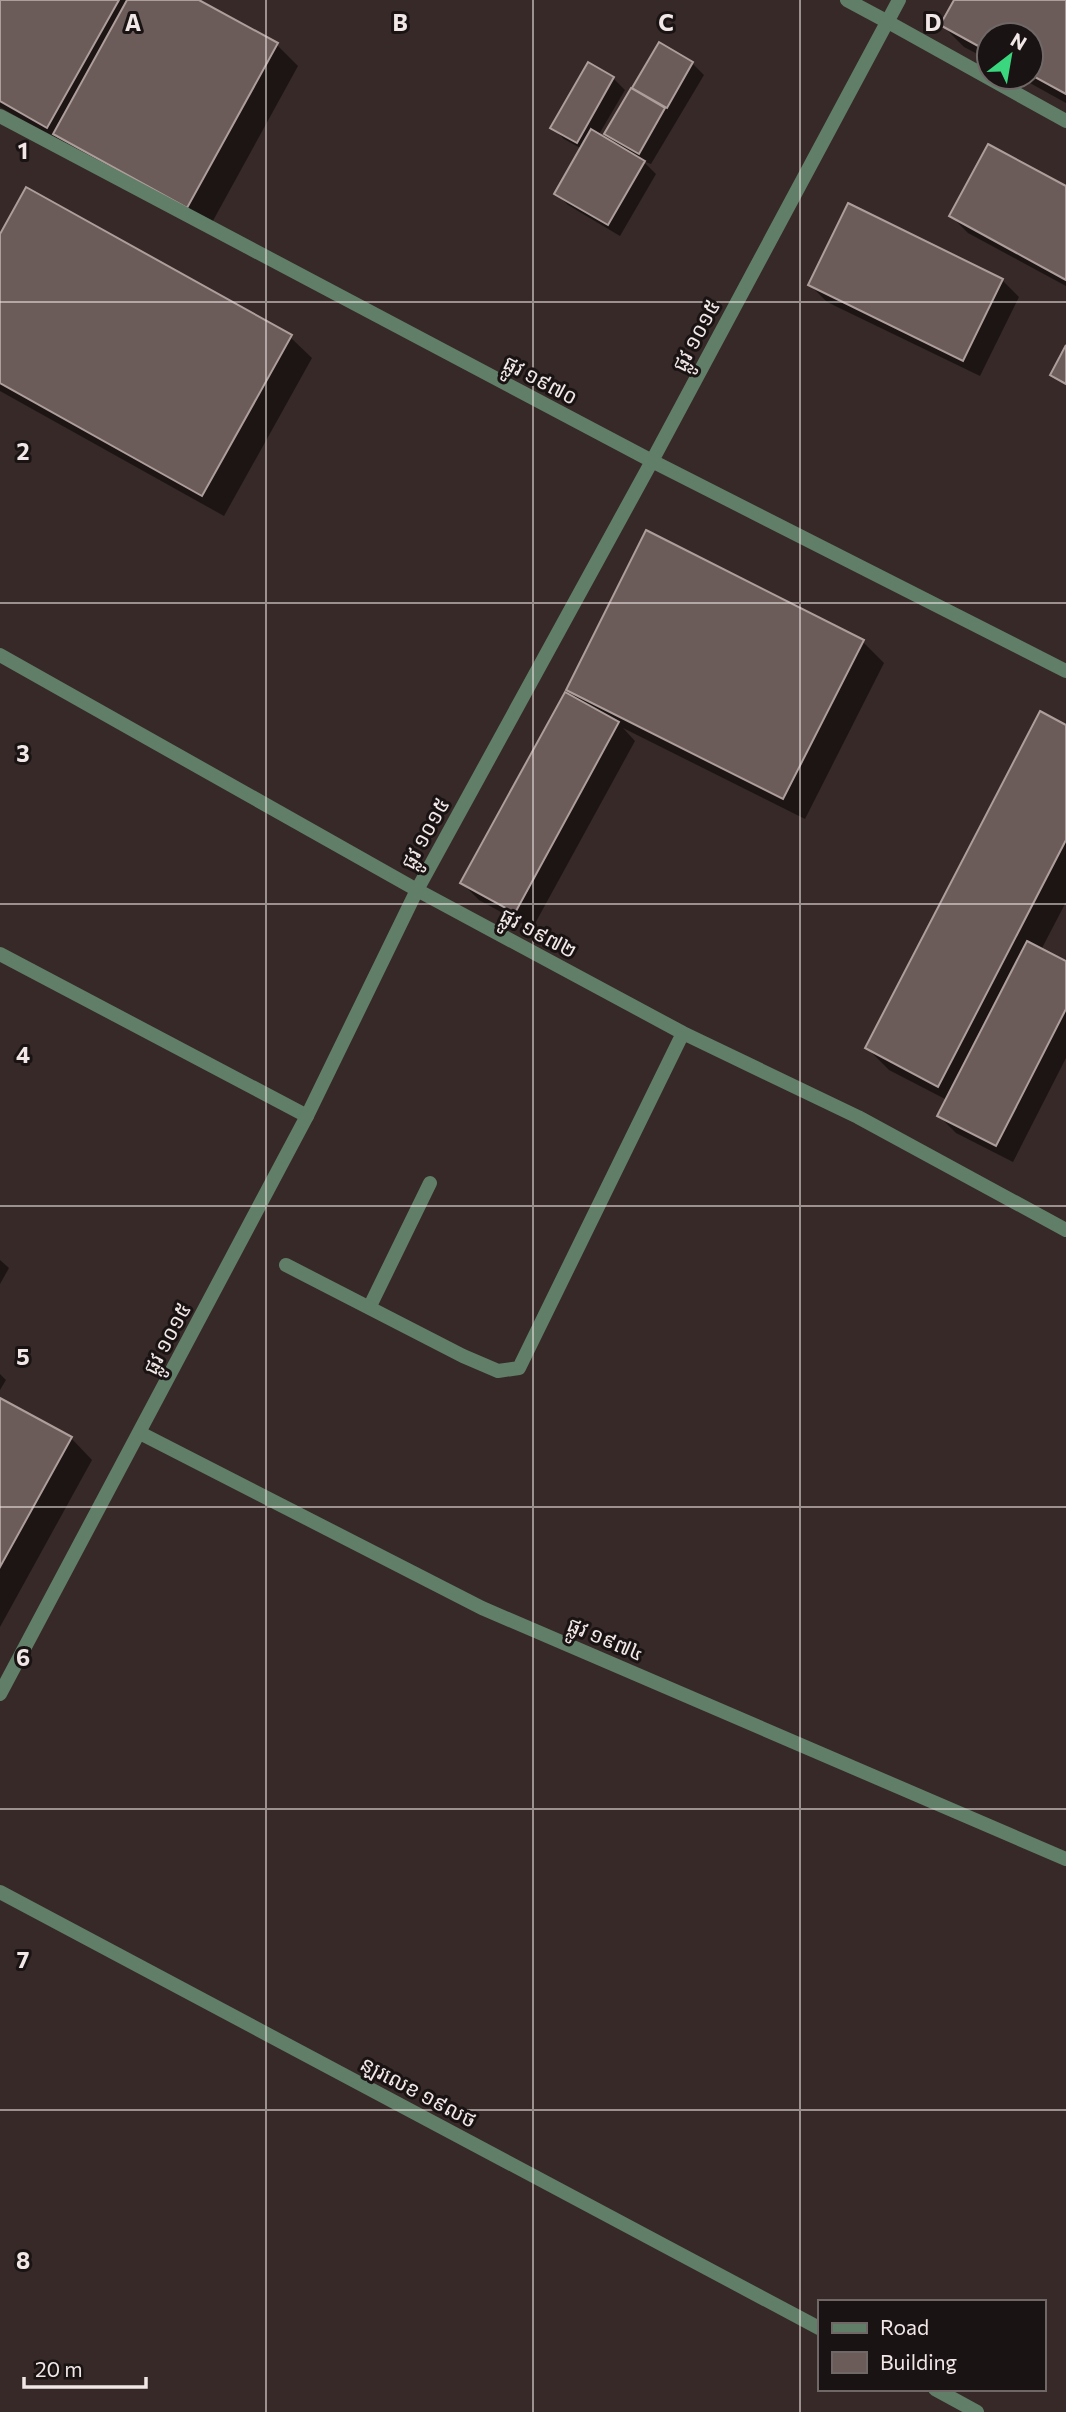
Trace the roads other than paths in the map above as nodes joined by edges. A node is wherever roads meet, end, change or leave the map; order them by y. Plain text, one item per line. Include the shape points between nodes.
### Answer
1 (848, 0) edge
2 (899, 0) edge
3 (888, 22) junction
4 (0, 116) edge
5 (1066, 121) edge
6 (652, 461) junction
7 (0, 655) edge
8 (1066, 671) edge
9 (417, 890) junction
10 (0, 954) edge
11 (683, 1033) junction
12 (307, 1116) junction
13 (430, 1183) dead end
14 (1066, 1230) edge
15 (286, 1265) dead end
16 (370, 1307) junction
17 (140, 1433) junction
18 (0, 1694) edge
19 (1066, 1859) edge
20 (0, 1892) edge
21 (818, 2327) edge
22 (939, 2391) edge
23 (977, 2412) edge

1 - 3 street
2 - 3 street, ផ្លូវ ១០១៥
3 - 5 street
3 - 6 street, ផ្លូវ ១០១៥
4 - 6 street, ផ្លូវ ១៩៧០
6 - 8 street, ផ្លូវ ១៩៧០
6 - 9 street, ផ្លូវ ១០១៥
7 - 9 street, ផ្លូវ ១៩៧២
9 - 11 street, ផ្លូវ ១៩៧២
9 - 12 street, ផ្លូវ ១០១៥
10 - 12 street
11 - 14 street, ផ្លូវ ១៩៧២ via 858,1117
11 - 16 street via 519,1368 498,1371
12 - 17 street, ផ្លូវ ១០១៥
13 - 16 street
15 - 16 street
17 - 18 street, ផ្លូវ ១០១៥
17 - 19 street, ផ្លូវ ១៩៧៤ via 482,1608
20 - 21 street, ន្ឡរលេខ ១៩លថ
22 - 23 street

